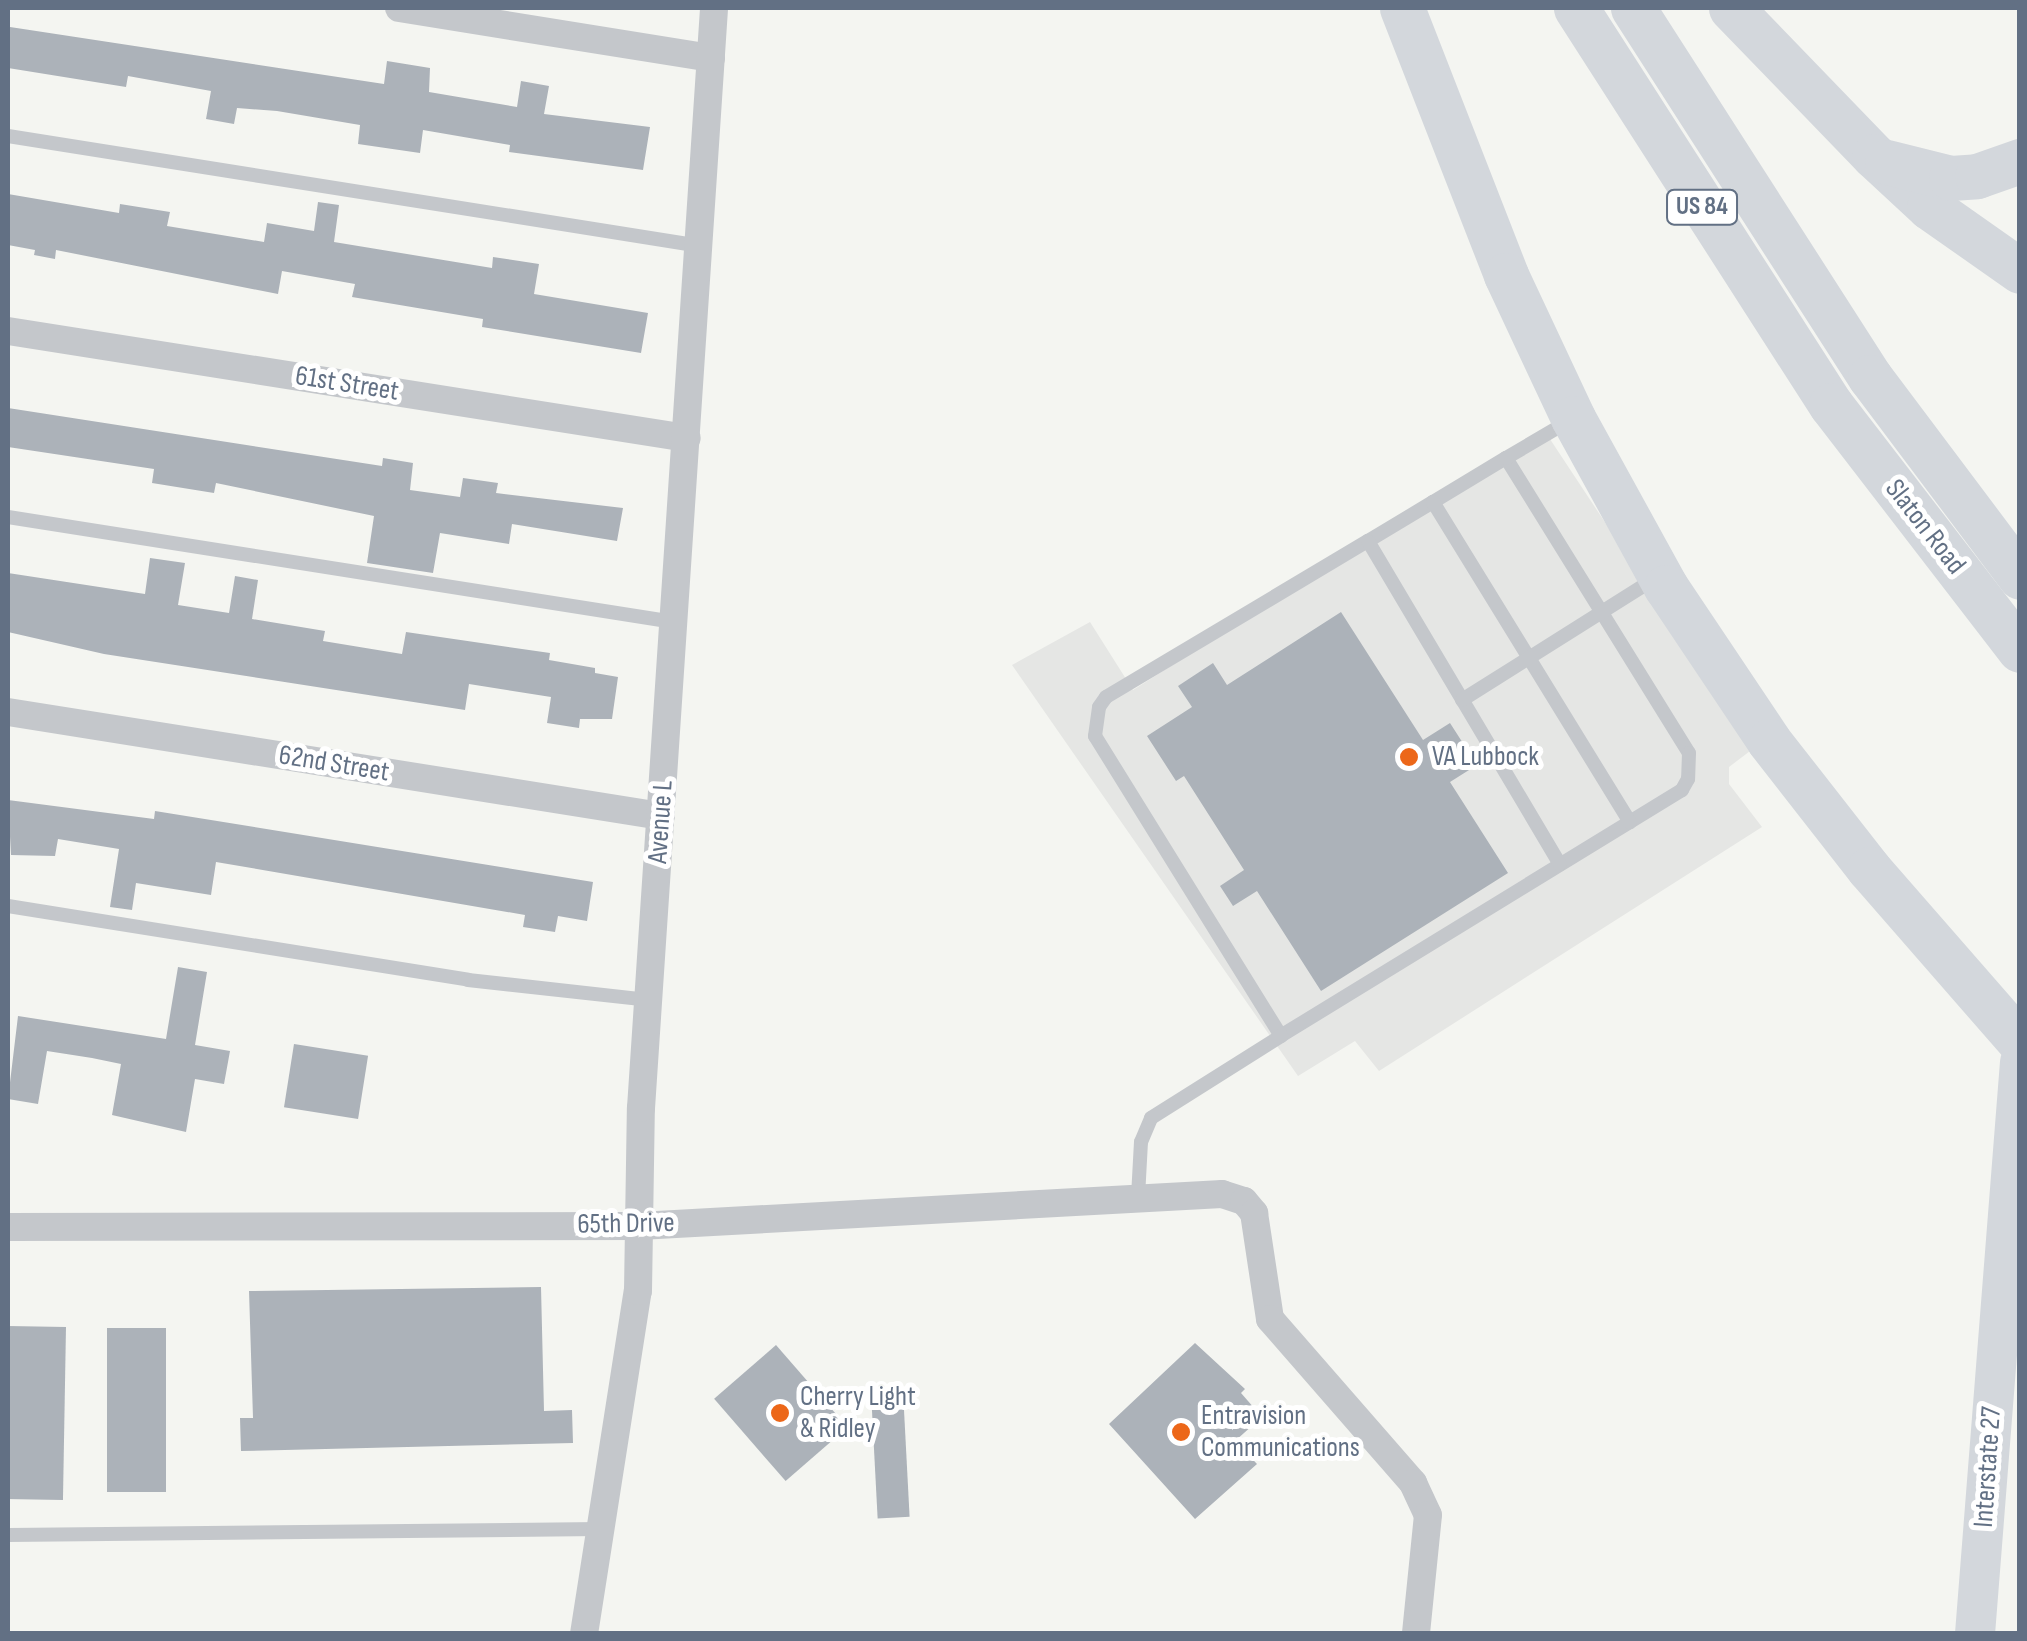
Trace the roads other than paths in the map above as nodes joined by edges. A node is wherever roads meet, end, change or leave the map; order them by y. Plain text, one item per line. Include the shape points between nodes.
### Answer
1 (399, 8) edge
2 (714, 8) edge
3 (1402, 8) edge
4 (1576, 8) edge
5 (1632, 8) edge
6 (1732, 8) edge
7 (711, 58) junction
8 (8, 136) edge
9 (1874, 156) junction
10 (2020, 160) edge
11 (700, 246) junction
12 (2020, 271) edge
13 (8, 331) edge
14 (1574, 418) junction
15 (688, 438) junction
16 (1506, 458) junction
17 (1433, 502) junction
18 (8, 516) edge
19 (1368, 540) junction
20 (1660, 576) junction
21 (2020, 577) edge
22 (1602, 613) junction
23 (675, 622) junction
24 (2020, 650) edge
25 (1528, 661) junction
26 (1462, 700) junction
27 (8, 712) edge
28 (661, 816) junction
29 (1630, 822) junction
30 (1560, 864) junction
31 (8, 906) edge
32 (648, 1000) junction
33 (1281, 1036) junction
34 (2020, 1042) edge
35 (2020, 1062) edge
36 (1138, 1197) junction
37 (639, 1226) junction
38 (8, 1227) edge
39 (600, 1529) junction
40 (8, 1535) edge
41 (584, 1634) edge
42 (1416, 1634) edge
43 (1975, 1634) edge

1 - 7 street
2 - 7 street, Avenue L
3 - 14 highway via 1506,274
4 - 24 highway, Slaton Road / US 84 via 1831,405
5 - 21 highway, Slaton Road / US 84 via 1870,377
6 - 9 highway
7 - 11 street, Avenue L
8 - 11 lane
9 - 10 highway via 1951,178
9 - 12 highway
11 - 15 street, Avenue L
13 - 15 street, 61st Street
14 - 16 lane
14 - 20 highway
15 - 23 street, Avenue L
16 - 17 lane
16 - 22 lane
17 - 19 lane
17 - 25 lane
18 - 23 lane
19 - 26 lane
19 - 33 lane via 1106,697 1094,721 1095,736
20 - 22 lane
20 - 34 highway via 1769,741 1869,870
22 - 25 lane
22 - 29 lane via 1689,753 1682,790
23 - 28 street, Avenue L
25 - 26 lane
25 - 29 lane
26 - 30 lane
27 - 28 street, 62nd Street
28 - 32 street, Avenue L
29 - 30 lane
30 - 33 lane
31 - 32 lane via 468,980
32 - 37 street, Avenue L
33 - 36 lane via 1151,1118 1141,1142
35 - 43 main road, Interstate 27
36 - 37 street, 65th Drive
36 - 42 street, 65th Drive via 1222,1194 1244,1201 1254,1213 1270,1319 1413,1482 1428,1515
37 - 38 street, 65th Drive
37 - 39 street, Avenue L via 638,1290
39 - 40 lane
39 - 41 street, Avenue L

